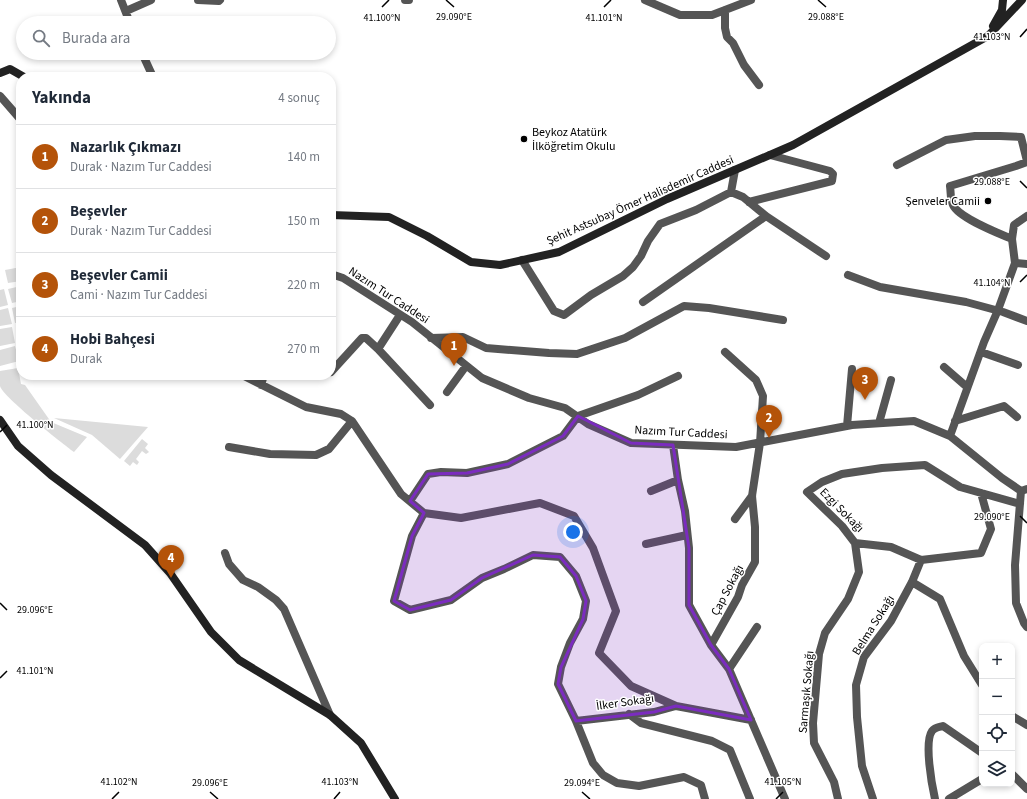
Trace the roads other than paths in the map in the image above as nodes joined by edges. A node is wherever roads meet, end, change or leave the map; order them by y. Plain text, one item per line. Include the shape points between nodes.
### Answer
1 (121, 0) edge
2 (151, 0) edge
3 (198, 0) edge
4 (220, 0) edge
5 (405, 0) edge
6 (409, 0) edge
7 (644, 0) edge
8 (1004, 0) edge
9 (1022, 0) edge
10 (747, 1) edge
11 (725, 10) junction
12 (126, 11) junction
13 (128, 16) edge
14 (988, 36) junction
15 (145, 60) edge
16 (16, 72) edge
17 (149, 72) edge
18 (0, 73) edge
19 (759, 85) dead end
20 (0, 96) edge
21 (16, 114) edge
22 (770, 155) junction
23 (1027, 161) edge
24 (897, 165) dead end
25 (735, 170) junction
26 (731, 192) junction
27 (749, 202) junction
28 (336, 215) edge
29 (766, 216) junction
30 (1027, 216) edge
31 (1012, 239) junction
32 (826, 256) dead end
33 (522, 260) junction
34 (1015, 263) junction
35 (1027, 264) edge
36 (848, 275) dead end
37 (336, 276) edge
38 (644, 302) dead end
39 (998, 310) junction
40 (400, 315) junction
41 (783, 320) dead end
42 (1027, 321) edge
43 (431, 338) junction
44 (378, 349) junction
45 (725, 352) dead end
46 (981, 352) junction
47 (1018, 365) dead end
48 (466, 366) junction
49 (336, 367) edge
50 (944, 367) dead end
51 (852, 369) dead end
52 (678, 376) dead end
53 (252, 380) edge
54 (262, 380) edge
55 (891, 380) dead end
56 (261, 385) junction
57 (967, 387) junction
58 (447, 392) dead end
59 (430, 405) dead end
60 (578, 416) junction
61 (1017, 417) dead end
62 (0, 420) edge
63 (352, 421) junction
64 (955, 421) junction
65 (878, 423) junction
66 (847, 426) junction
67 (950, 436) junction
68 (760, 443) junction
69 (673, 445) junction
70 (229, 447) dead end
71 (678, 480) junction
72 (1024, 490) edge
73 (651, 491) dead end
74 (981, 493) junction
75 (752, 496) junction
76 (410, 501) junction
77 (1020, 504) junction
78 (424, 513) junction
79 (735, 519) dead end
80 (687, 535) junction
81 (856, 543) junction
82 (646, 544) dead end
83 (225, 553) dead end
84 (920, 560) junction
85 (912, 582) junction
86 (1026, 624) edge
87 (757, 627) dead end
88 (711, 645) junction
89 (729, 669) junction
90 (979, 680) edge
91 (676, 706) junction
92 (629, 714) junction
93 (330, 715) junction
94 (1015, 718) edge
95 (751, 720) junction
96 (576, 721) junction
97 (1027, 725) edge
98 (979, 751) edge
99 (1015, 777) edge
100 (979, 781) edge
101 (1027, 789) edge
102 (395, 799) edge
103 (705, 799) edge
104 (750, 799) edge
105 (785, 799) edge
106 (838, 799) edge
107 (872, 799) edge
108 (935, 799) edge
109 (949, 799) edge

1 - 12 street
2 - 12 street
3 - 4 street
5 - 6 street
7 - 11 street via 680,15 712,16
8 - 14 street via 1002,10
9 - 14 street, Şehit Astsubay Ömer Halisdemir Caddesi
10 - 11 street
11 - 19 street via 728,37
12 - 13 street
14 - 22 street, Şehit Astsubay Ömer Halisdemir Caddesi
15 - 17 street
16 - 18 street via 10,69
20 - 21 street
22 - 25 street, Şehit Astsubay Ömer Halisdemir Caddesi
22 - 27 street via 830,171 833,174 832,181
23 - 24 street via 1021,137 975,136 946,140
23 - 31 street via 950,186 952,203 957,211
25 - 26 street
25 - 33 street, Şehit Astsubay Ömer Halisdemir Caddesi via 667,199 559,252
26 - 27 street
26 - 33 street via 696,210 660,224 633,267 564,315 554,312
27 - 29 street
28 - 33 street, Şehit Astsubay Ömer Halisdemir Caddesi via 389,217 471,262 500,265
29 - 32 street
29 - 38 street
30 - 31 street via 1014,225
31 - 34 street
34 - 35 street
34 - 39 street
36 - 39 street via 880,287
37 - 40 street, Nazım Tur Caddesi
39 - 42 street
39 - 46 street
40 - 43 street, Nazım Tur Caddesi
40 - 44 street
41 - 43 street via 684,306 624,338 577,354 486,348 463,337
43 - 48 street, Nazım Tur Caddesi
44 - 49 street via 366,338 362,338
44 - 59 street
45 - 68 street, Çap Sokağı via 756,380 763,396
46 - 47 street
46 - 57 street
48 - 58 street
48 - 60 street, Nazım Tur Caddesi via 482,378 529,398 565,408
50 - 57 street
51 - 66 street
52 - 60 street via 638,396
53 - 56 street
54 - 56 street
55 - 65 street
56 - 63 street via 306,407 341,414
57 - 64 street
60 - 69 street, Nazım Tur Caddesi via 588,424 631,443
60 - 76 street via 563,436 508,464 468,473 428,474
61 - 64 street via 1004,406
62 - 93 street via 18,446 51,475 145,545 170,573 211,632 239,660
63 - 70 street via 329,448 316,455 270,454
63 - 76 street via 401,494
64 - 67 street
65 - 66 street, Nazım Tur Caddesi
65 - 67 street, Nazım Tur Caddesi via 914,421
66 - 68 street, Nazım Tur Caddesi
67 - 72 street, Nazım Tur Caddesi via 1002,478
68 - 69 street, Nazım Tur Caddesi via 736,447
68 - 75 street, Çap Sokağı
69 - 71 street
71 - 73 street
71 - 80 street via 685,510
72 - 77 street
74 - 77 street, Ezgi Sokağı
74 - 81 street, Ezgi Sokağı via 960,487 925,465 842,474 822,482 807,492
74 - 84 street via 991,529 981,553
75 - 79 street, Çap Sokağı
75 - 88 street, Çap Sokağı via 755,562
76 - 78 street
77 - 86 street via 1015,566 1016,603
78 - 91 street via 461,518 540,503 574,516 593,548 616,611 599,653 631,686
78 - 96 street via 412,536 394,601 410,610 451,600 482,578 533,555 560,557 576,576 586,601 583,619 561,666 558,684
80 - 82 street
80 - 88 street via 689,606
81 - 84 street, Ezgi Sokağı via 891,547
81 - 106 street, Sarmaşık Sokağı via 859,572 848,599 826,633 819,654 813,722 814,743 834,782
83 - 93 street via 229,564 243,580 270,596 284,609
84 - 85 street, Belma Sokağı
85 - 90 street via 940,599 964,656
85 - 107 street, Belma Sokağı via 891,621 864,658 856,685 856,717 862,766
87 - 89 street
88 - 89 street
89 - 95 street
91 - 92 street, İlker Sokağı via 654,712
91 - 95 street
92 - 96 street, İlker Sokağı
92 - 104 street via 641,723 712,741 730,750
93 - 102 street via 362,743
94 - 97 street
95 - 105 street
96 - 103 street via 593,763 603,775 617,783 639,786 684,777 701,785
98 - 108 street via 943,726 932,731 928,745
99 - 101 street
100 - 109 street

